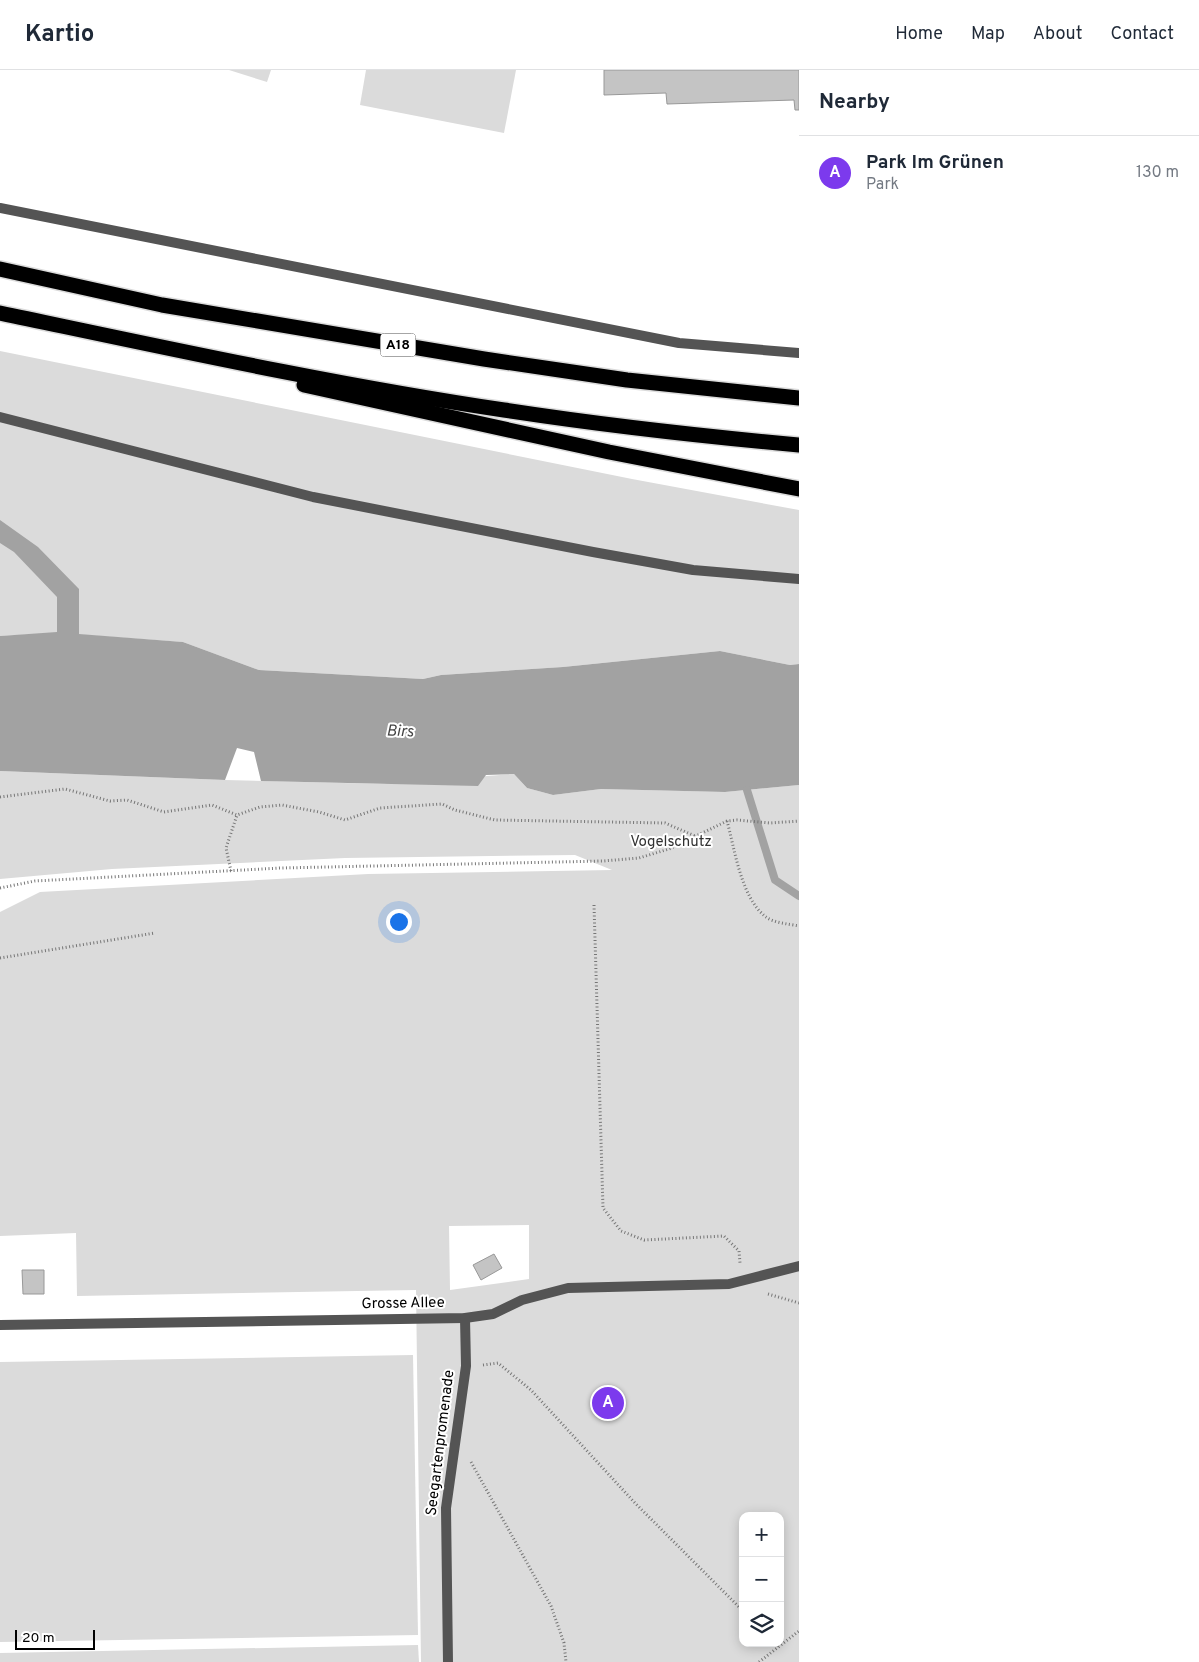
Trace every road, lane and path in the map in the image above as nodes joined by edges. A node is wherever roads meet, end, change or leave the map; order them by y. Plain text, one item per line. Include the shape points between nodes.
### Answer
1 (0, 208) edge
2 (0, 269) edge
3 (0, 313) edge
4 (67, 327) junction
5 (799, 354) edge
6 (799, 398) edge
7 (0, 417) edge
8 (799, 445) edge
9 (799, 489) edge
10 (799, 579) edge
11 (0, 797) edge
12 (237, 815) junction
13 (727, 821) junction
14 (799, 821) edge
15 (696, 836) junction
16 (231, 871) junction
17 (0, 888) edge
18 (594, 905) dead end
19 (799, 926) edge
20 (155, 933) dead end
21 (0, 958) edge
22 (799, 1266) edge
23 (742, 1281) junction
24 (465, 1318) junction
25 (0, 1325) edge
26 (466, 1366) junction
27 (454, 1443) junction
28 (739, 1607) edge
29 (799, 1632) edge
30 (784, 1643) edge
31 (779, 1647) edge
32 (448, 1662) edge
33 (566, 1662) edge
34 (759, 1662) edge

1 - 5 lane via 679,343
2 - 6 highway, A18 via 162,305 484,359 627,380
3 - 4 highway
4 - 8 highway via 218,359 494,408
4 - 9 highway via 343,394 609,452
7 - 10 lane via 313,497 684,568
11 - 12 path via 65,790 110,801 127,800 164,812 212,805
12 - 15 path via 260,807 282,805 345,820 380,808 442,804 495,820 665,823
12 - 16 path via 226,848
13 - 14 path
13 - 15 path
13 - 19 path via 753,904 767,918
15 - 16 path via 670,849 639,858 603,862
16 - 17 path via 35,881
18 - 23 path via 603,1208 621,1230 644,1240 724,1236 739,1251
20 - 21 path
22 - 23 lane, Grosse Allee
23 - 24 lane, Grosse Allee via 568,1288 522,1300 493,1314
24 - 25 lane, Grosse Allee
24 - 26 lane, Seegartenpromenade
26 - 27 lane, Seegartenpromenade
26 - 28 path via 498,1363 531,1390 634,1504
27 - 32 lane, Seegartenpromenade via 446,1508
27 - 33 path via 467,1455 551,1606 564,1643
29 - 30 path
31 - 34 path

